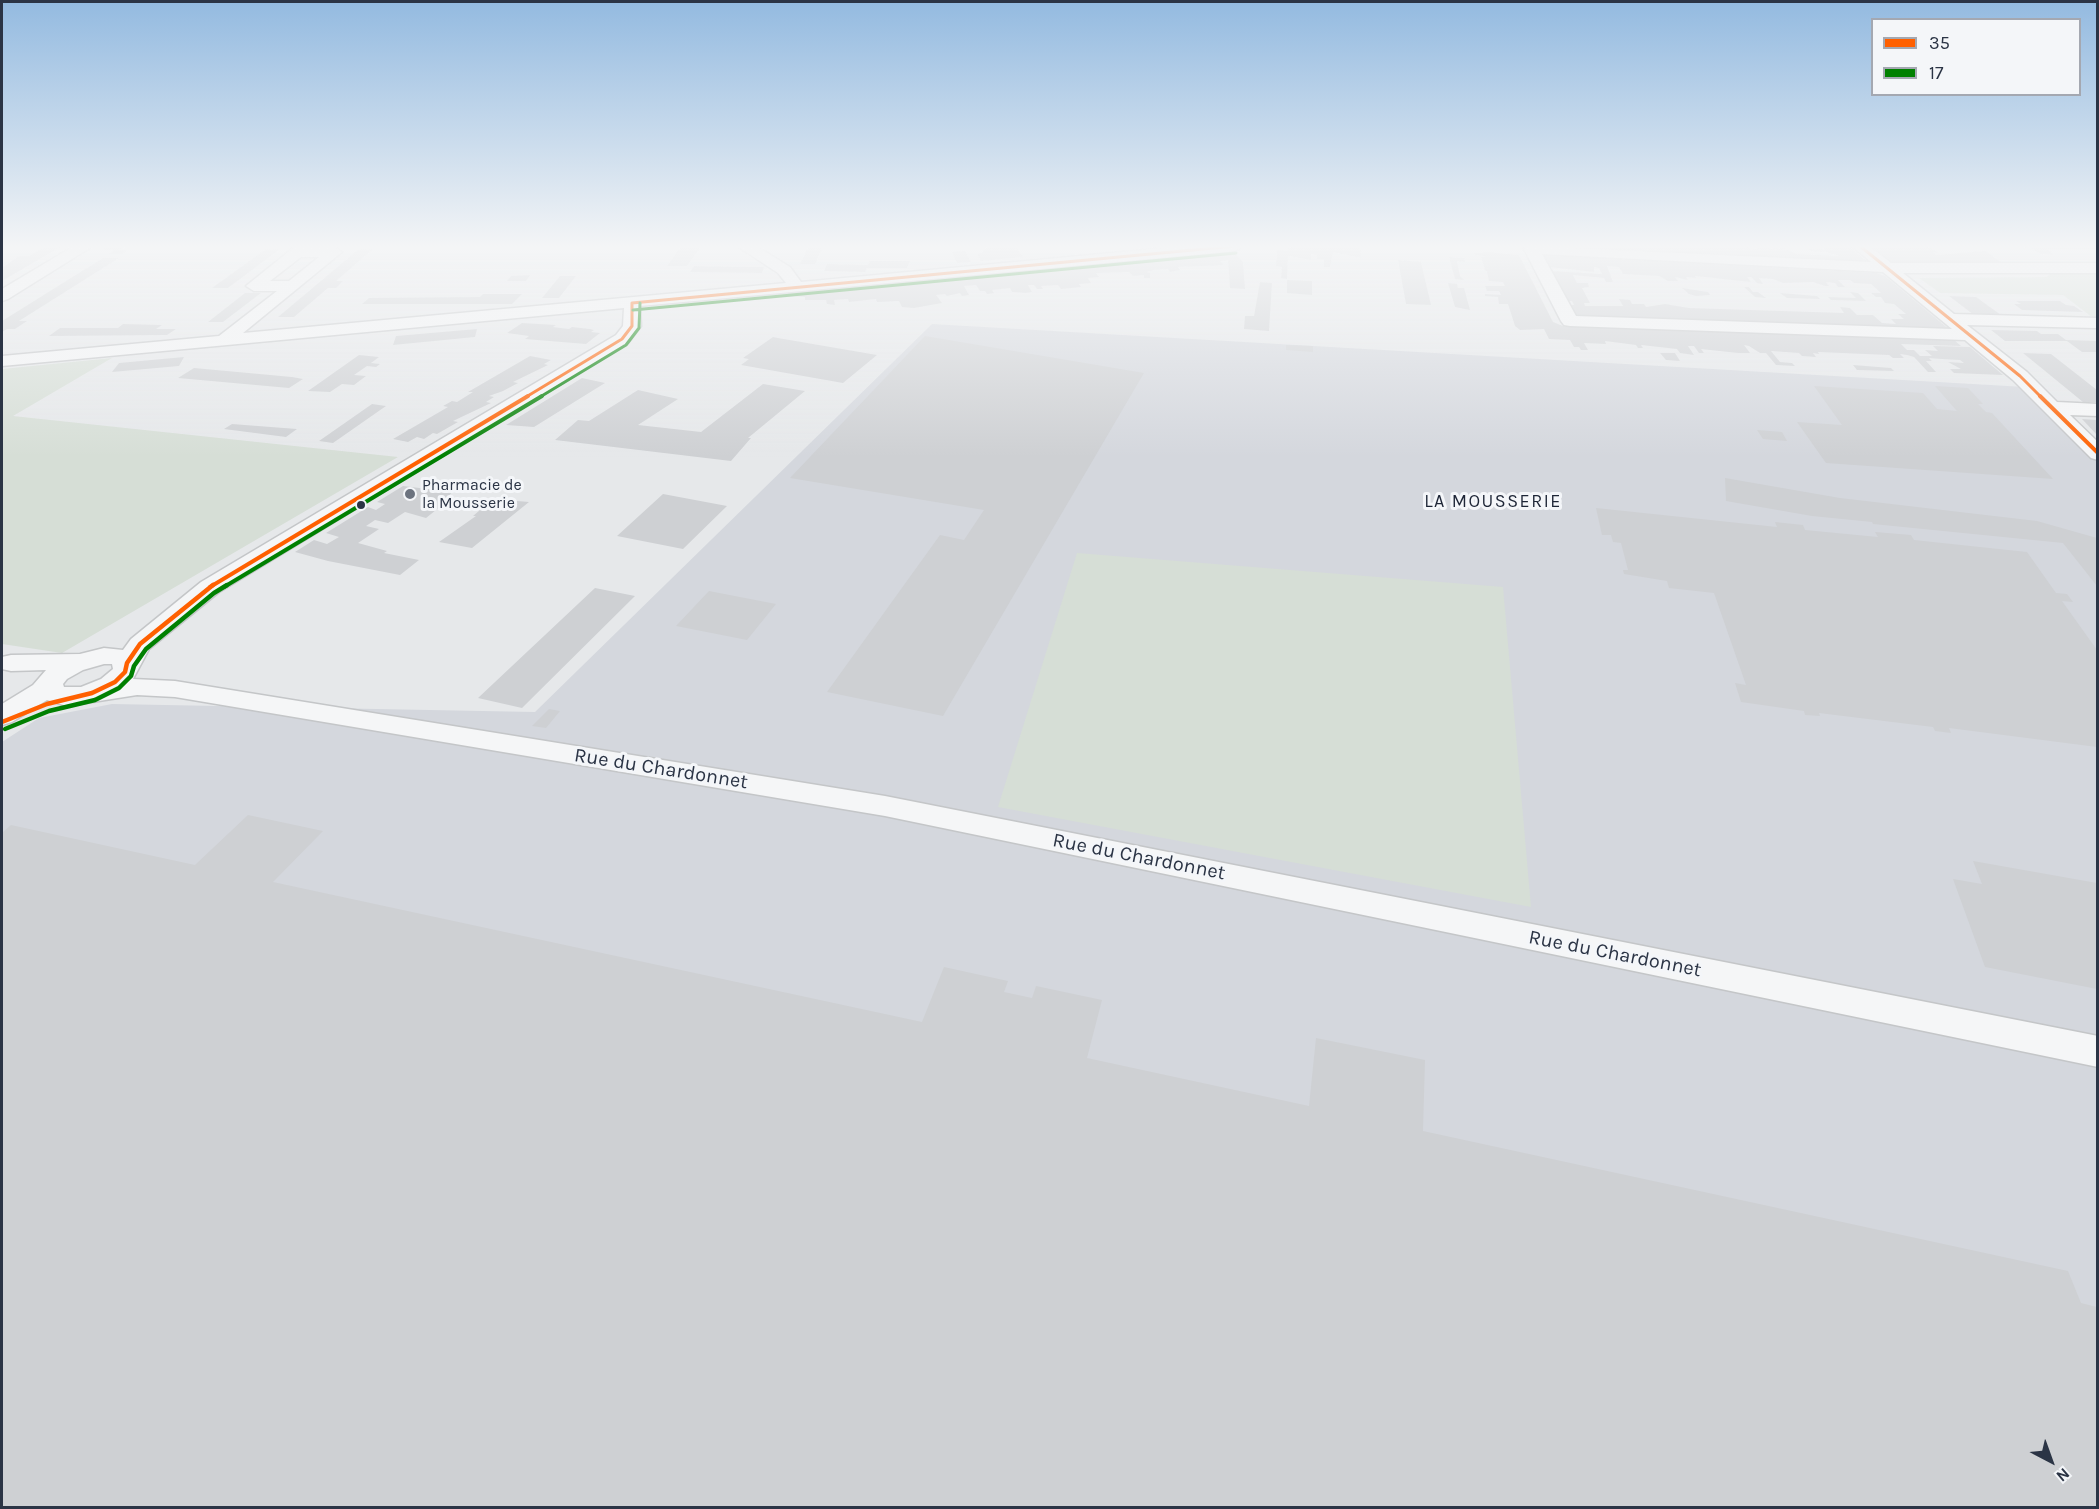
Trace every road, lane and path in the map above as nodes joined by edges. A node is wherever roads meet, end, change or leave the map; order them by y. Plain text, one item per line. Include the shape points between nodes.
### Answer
1 (254, 316) edge
2 (484, 316) edge
3 (632, 316) edge
4 (1568, 316) edge
5 (1948, 316) edge
6 (1951, 319) junction
7 (2095, 323) dead end
8 (1971, 335) junction
9 (224, 340) junction
10 (2, 361) edge
11 (2053, 408) junction
12 (2097, 410) edge
13 (2097, 454) edge
14 (168, 620) junction
15 (86, 659) junction
16 (6, 663) edge
17 (127, 666) junction
18 (66, 689) junction
19 (175, 689) junction
20 (2, 716) edge
21 (2, 722) edge
22 (2097, 1052) edge

1 - 9 street
2 - 9 street
3 - 14 street via 626,336 616,343 235,572
4 - 8 street via 1570,321
5 - 6 street
6 - 7 street
6 - 8 street
8 - 11 street
9 - 10 street
11 - 12 street
11 - 13 street
14 - 15 street via 133,641
14 - 17 street via 140,644
15 - 16 street
15 - 17 street, Rue du Chardonnet via 115,656
15 - 18 street via 63,670
16 - 18 street via 41,673
17 - 18 street via 115,682
17 - 19 street, Rue du Chardonnet
18 - 19 street, Rue du Chardonnet
18 - 20 street
18 - 21 street
19 - 22 street, Rue du Chardonnet via 885,806

